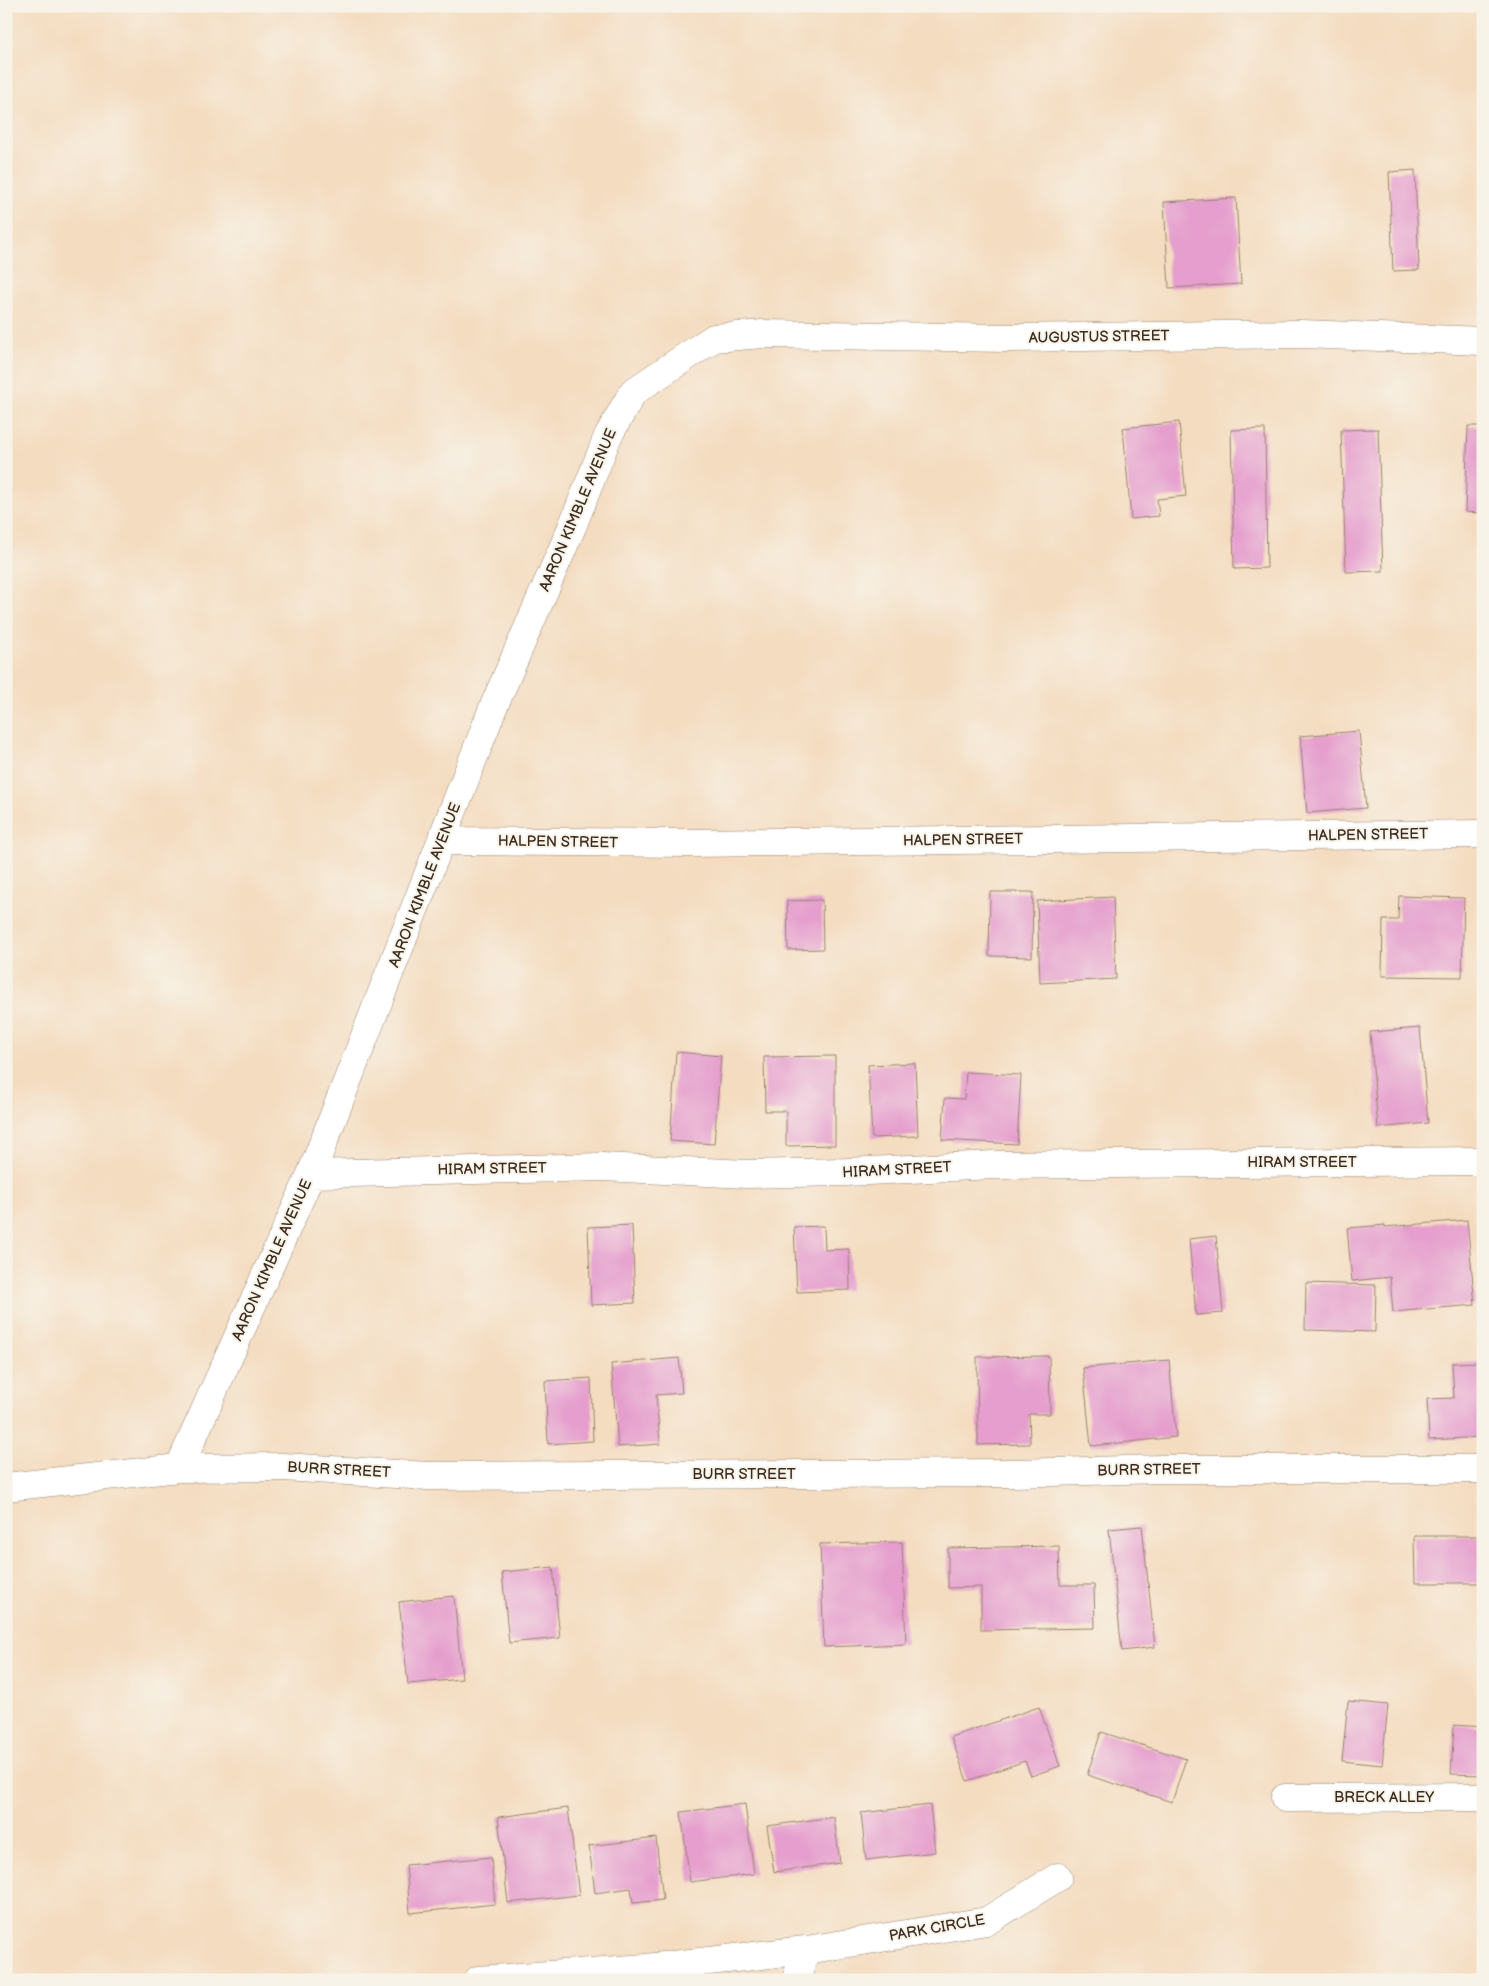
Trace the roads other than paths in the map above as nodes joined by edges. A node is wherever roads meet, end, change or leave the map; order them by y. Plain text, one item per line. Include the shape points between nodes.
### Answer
1 (714, 338) joint
2 (1483, 341) edge
3 (1483, 834) edge
4 (443, 841) junction
5 (1483, 1161) edge
6 (311, 1174) junction
7 (179, 1468) junction
8 (1483, 1469) edge
9 (6, 1486) edge
10 (1483, 1797) edge
11 (1285, 1798) dead end
12 (1058, 1877) dead end
13 (806, 1950) junction
14 (478, 1980) edge
15 (796, 1980) edge

1 - 2 street, AUGUSTUS STREET via 763,334 1007,338 1302,334
1 - 4 street, AARON KIMBLE AVENUE via 632,392 608,436 494,708
3 - 4 street, HALPEN STREET via 702,843
4 - 6 street, AARON KIMBLE AVENUE
5 - 6 street, HIRAM STREET via 994,1165 747,1174 602,1167
6 - 7 street, AARON KIMBLE AVENUE
7 - 8 street, BURR STREET via 283,1467 428,1476 1014,1473 1162,1468
7 - 9 street, BURR STREET
10 - 11 street, BRECK ALLEY
12 - 13 street, PARK CIRCLE via 988,1921
13 - 14 street, PARK CIRCLE via 646,1968
13 - 15 street

